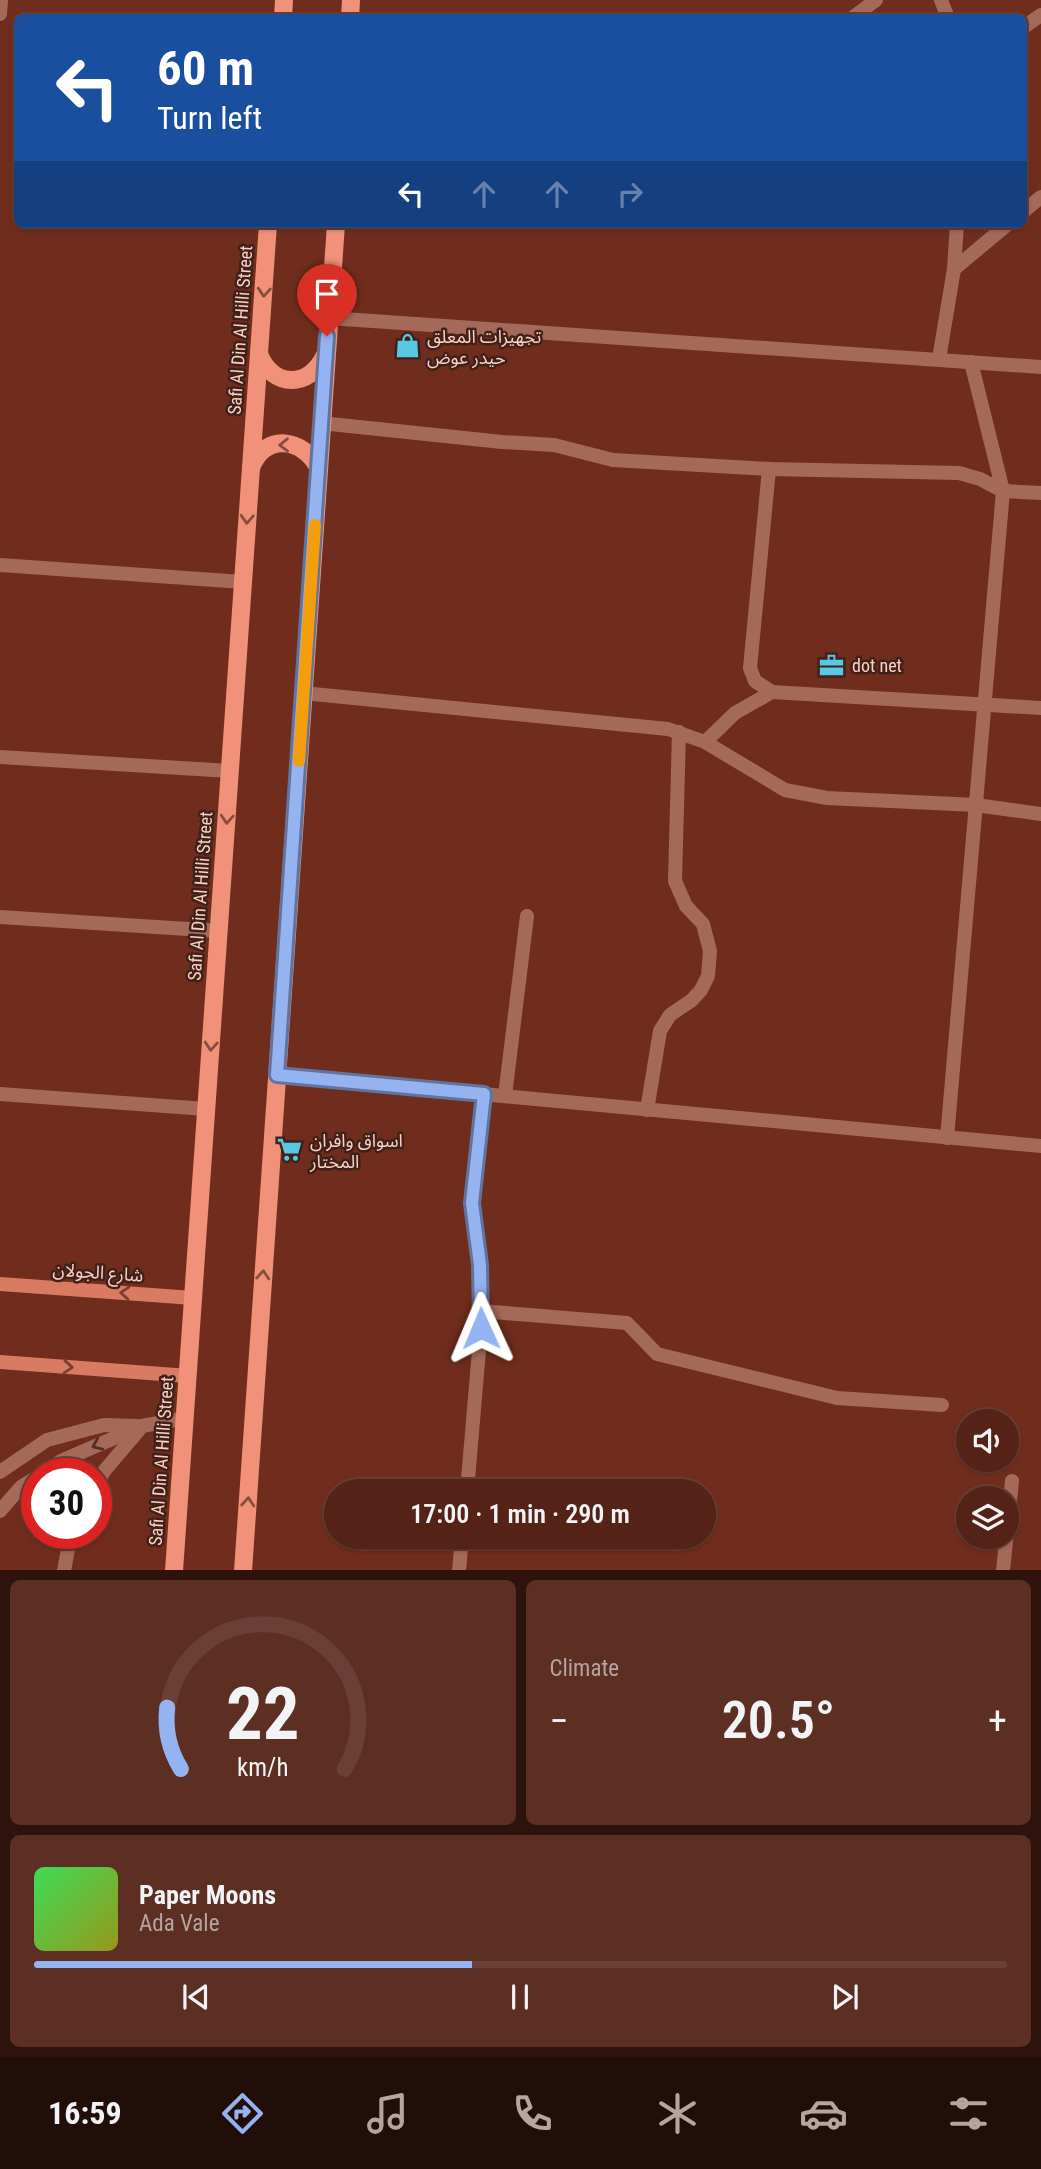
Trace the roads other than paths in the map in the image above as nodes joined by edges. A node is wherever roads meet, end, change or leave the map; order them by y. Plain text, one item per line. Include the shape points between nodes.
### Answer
1 (1, 0) edge
2 (876, 0) edge
3 (0, 14) edge
4 (857, 14) edge
5 (1041, 197) edge
6 (1027, 209) edge
7 (268, 228) edge
8 (336, 228) edge
9 (957, 228) edge
10 (1003, 228) edge
11 (954, 269) junction
12 (329, 317) junction
13 (259, 354) junction
14 (326, 355) junction
15 (939, 359) junction
16 (971, 362) junction
17 (1041, 367) edge
18 (321, 423) junction
19 (319, 469) junction
20 (769, 469) junction
21 (250, 472) junction
22 (1003, 491) junction
23 (1041, 493) edge
24 (0, 565) edge
25 (243, 582) junction
26 (772, 692) junction
27 (303, 693) junction
28 (985, 705) junction
29 (1041, 708) edge
30 (678, 732) junction
31 (705, 742) junction
32 (0, 757) edge
33 (230, 771) junction
34 (976, 805) junction
35 (1041, 814) edge
36 (527, 916) dead end
37 (0, 917) edge
38 (219, 931) junction
39 (277, 1075) junction
40 (0, 1094) edge
41 (484, 1094) junction
42 (505, 1096) junction
43 (206, 1109) junction
44 (647, 1110) junction
45 (947, 1138) junction
46 (1041, 1146) edge
47 (0, 1284) edge
48 (193, 1298) junction
49 (481, 1311) junction
50 (0, 1362) edge
51 (189, 1376) junction
52 (942, 1405) dead end
53 (185, 1418) junction
54 (142, 1426) junction
55 (68, 1458) edge
56 (112, 1462) edge
57 (0, 1472) edge
58 (468, 1479) edge
59 (1012, 1481) dead end
60 (21, 1487) edge
61 (0, 1511) edge
62 (68, 1549) edge
63 (461, 1549) edge
64 (64, 1570) edge
65 (174, 1570) edge
66 (243, 1570) edge
67 (459, 1570) edge
68 (1003, 1570) edge

1 - 3 street
2 - 4 street
5 - 6 street
7 -> 13 main road, Safi Al Din Al Hilli Street
8 - 12 main road
9 - 11 street
10 - 11 street
11 - 15 street
12 - 14 main road
12 - 15 street
13 - 14 main road via 271,372 292,380 313,373
13 - 21 main road, Safi Al Din Al Hilli Street
14 - 18 main road
15 - 16 street
16 - 17 street
16 - 22 street
18 - 19 main road
18 - 20 street via 554,445 613,460
19 -> 21 main road via 306,450 284,443 262,452
19 - 27 main road
20 - 22 street via 959,472
20 - 26 street via 750,668 755,681
21 -> 25 main road, Safi Al Din Al Hilli Street
22 - 23 street
22 - 28 street
24 - 25 street
25 - 33 main road, Safi Al Din Al Hilli Street
26 - 28 street
26 - 31 street via 735,713
27 - 30 street
27 - 39 main road
28 - 29 street
28 - 34 street
30 - 31 street
30 - 44 street via 674,881 686,906 703,924 710,951 708,976 701,990 670,1015 660,1031
31 - 34 street via 785,790 827,798
32 - 33 street
33 -> 38 main road, Safi Al Din Al Hilli Street
34 - 35 street
34 - 45 street
36 - 42 street
37 - 38 street
38 -> 43 main road, Safi Al Din Al Hilli Street
39 - 41 street
66 -> 39 main road
40 - 43 street
41 - 42 street
41 - 49 street via 472,1203
42 - 44 street
43 - 48 main road, Safi Al Din Al Hilli Street
44 - 45 street
45 - 46 street
48 -> 47 street, شارع الجولان
48 - 51 main road, Safi Al Din Al Hilli Street
49 - 52 street via 627,1322 657,1354 837,1398
49 - 58 street
50 -> 51 street
51 - 53 main road, Safi Al Din Al Hilli Street
53 - 54 street
53 - 65 main road, Safi Al Din Al Hilli Street
54 -> 55 street
54 - 56 street
54 - 57 street via 104,1425 47,1440
59 - 68 street
60 - 61 street
62 - 64 street
63 - 67 street

